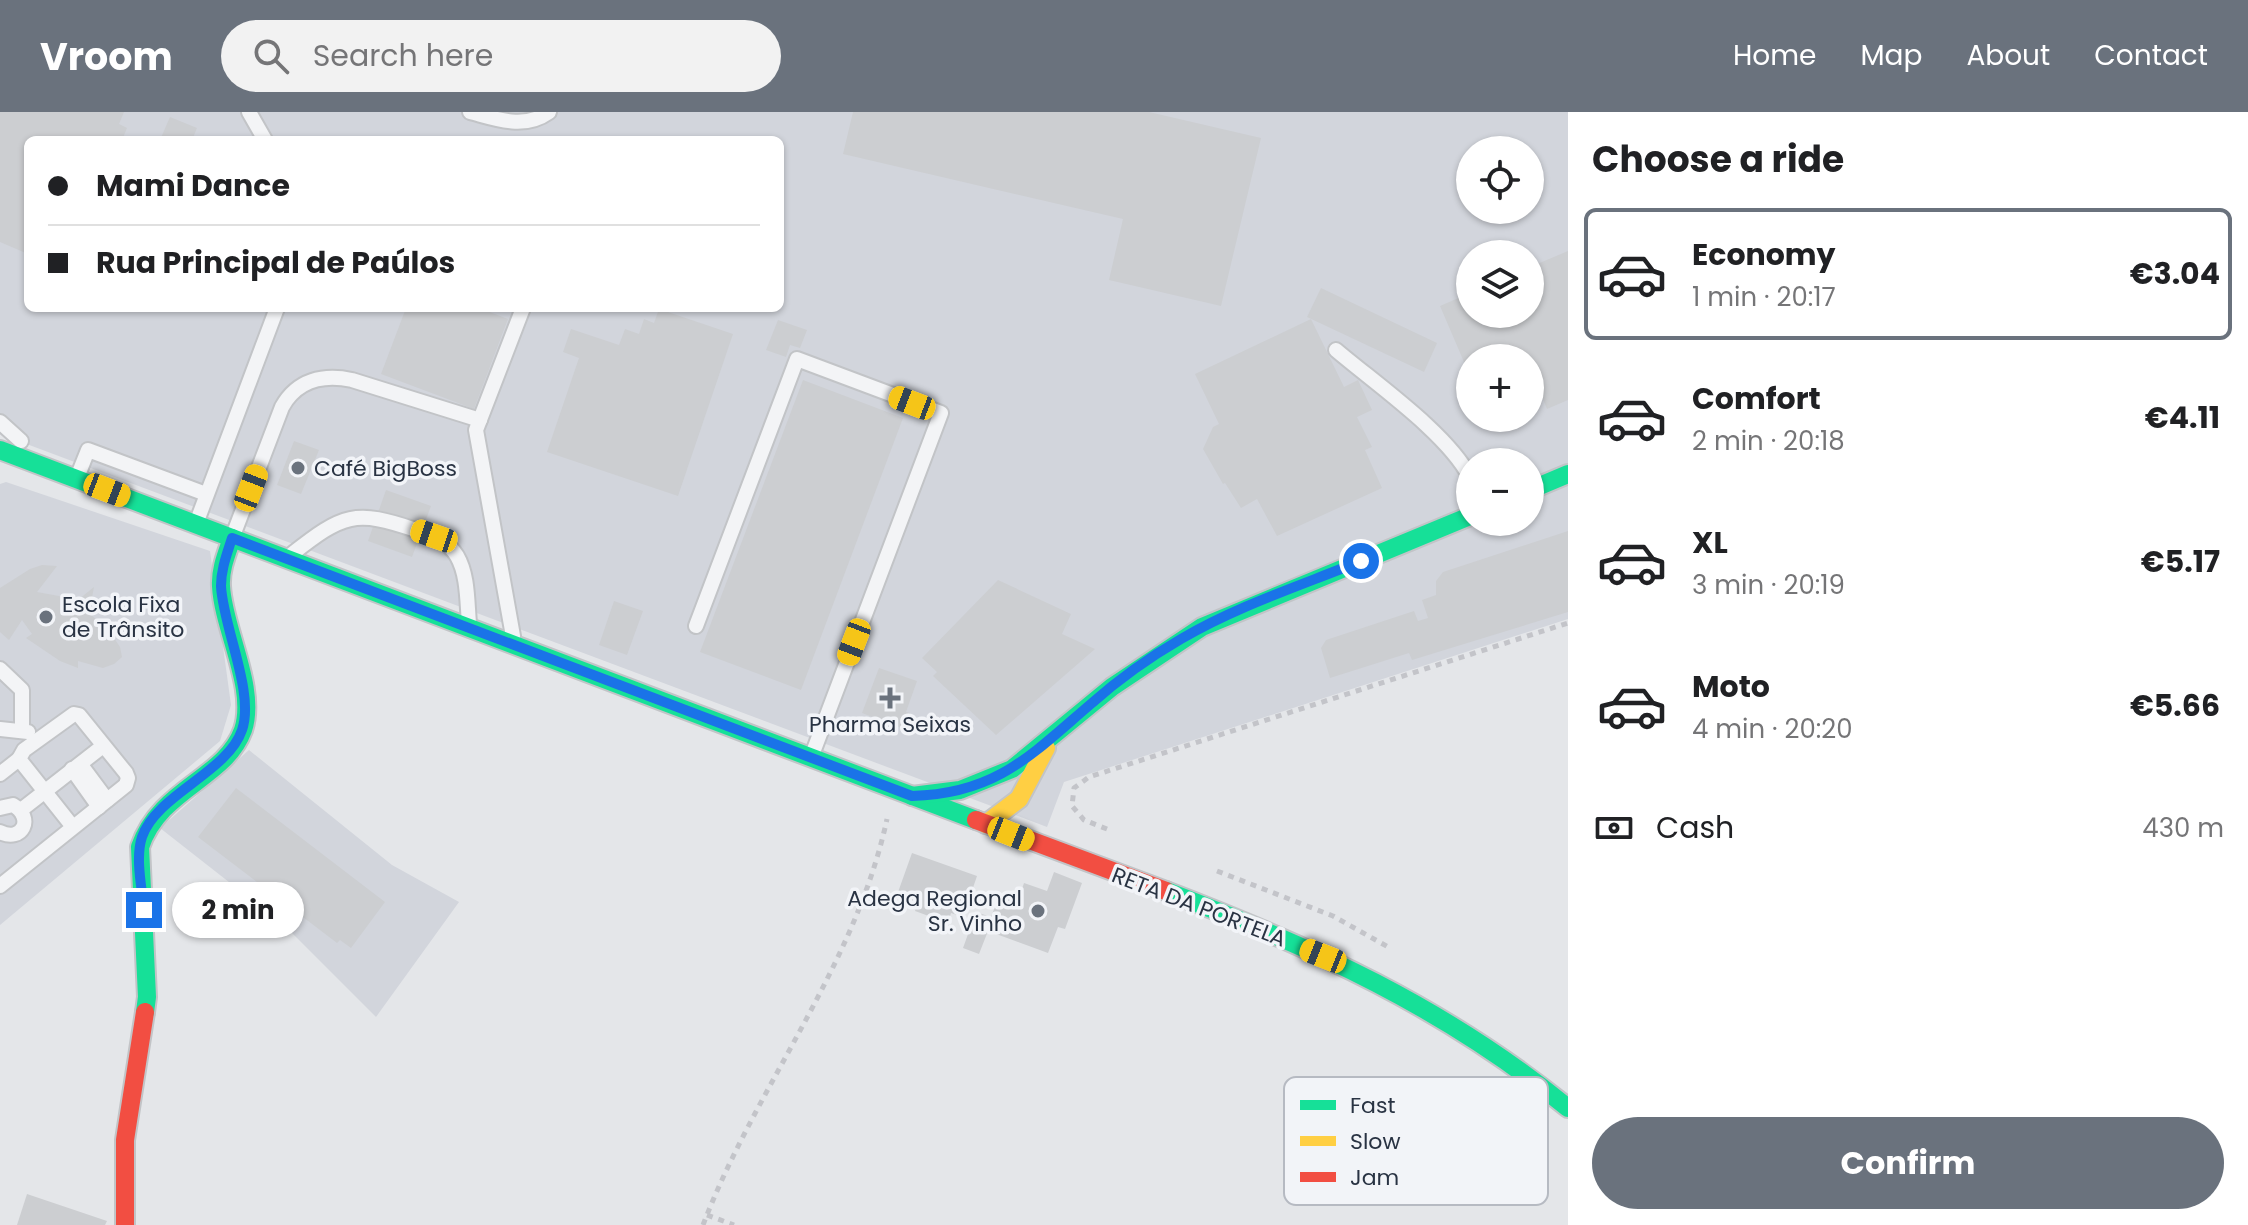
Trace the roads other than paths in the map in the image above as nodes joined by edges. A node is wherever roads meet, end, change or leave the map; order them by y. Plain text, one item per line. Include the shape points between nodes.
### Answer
1 (249, 112) edge
2 (470, 112) edge
3 (549, 112) edge
4 (263, 136) edge
5 (275, 312) edge
6 (521, 312) edge
7 (1336, 350) dead end
8 (480, 420) junction
9 (0, 422) edge
10 (0, 450) edge
11 (1456, 456) edge
12 (42, 466) junction
13 (1568, 474) edge
14 (77, 479) junction
15 (1544, 484) edge
16 (206, 494) junction
17 (1456, 522) edge
18 (196, 524) junction
19 (232, 538) junction
20 (287, 558) junction
21 (696, 626) dead end
22 (469, 627) junction
23 (515, 644) junction
24 (0, 669) edge
25 (0, 729) edge
26 (22, 731) junction
27 (1059, 733) junction
28 (36, 741) junction
29 (103, 746) junction
30 (811, 757) junction
31 (19, 759) junction
32 (76, 767) junction
33 (1012, 769) junction
34 (0, 774) edge
35 (1032, 774) junction
36 (128, 778) junction
37 (45, 791) junction
38 (912, 796) junction
39 (103, 803) junction
40 (0, 808) edge
41 (21, 810) junction
42 (986, 824) junction
43 (73, 827) junction
44 (0, 832) edge
45 (20, 832) junction
46 (1035, 844) junction
47 (37, 856) junction
48 (0, 886) edge
49 (0, 893) edge
50 (1528, 1077) edge
51 (1548, 1093) edge
52 (1568, 1108) edge
53 (125, 1225) edge

1 - 4 lane
2 - 3 lane via 520,123
5 - 16 lane
6 - 8 lane
7 - 11 lane
8 - 19 lane via 352,380 308,382 282,407
8 - 23 lane via 476,430
9 - 12 lane
10 - 12 main road, RETA DA PORTELA
12 - 14 main road, RETA DA PORTELA
13 - 15 main road
14 - 16 lane via 88,450
14 - 18 main road, RETA DA PORTELA
16 - 18 lane
17 - 27 main road via 1202,627 1112,687
18 - 19 main road, RETA DA PORTELA
19 - 20 main road, RETA DA PORTELA
19 - 53 main road via 221,586 245,701 243,728 227,753 154,817 140,847 147,997 125,1140
20 - 22 main road, RETA DA PORTELA
20 - 22 lane via 324,531 356,518 380,518 434,536 459,559
21 - 30 lane via 797,359 941,413
22 - 23 main road, RETA DA PORTELA
23 - 30 main road, RETA DA PORTELA
24 - 26 lane via 22,690
25 - 26 lane
26 - 28 lane
27 - 33 main road
27 - 35 main road
28 - 29 lane via 74,714
28 - 31 lane
29 - 32 lane
29 - 36 lane
30 - 38 main road, RETA DA PORTELA
31 - 34 lane
31 - 37 lane
32 - 37 lane
32 - 39 lane
33 - 38 main road via 960,790
33 - 42 main road via 989,793
35 - 42 main road via 1019,799
35 - 46 main road
36 - 39 lane
36 - 49 lane via 127,793
37 - 41 lane
37 - 43 lane
38 - 42 main road, RETA DA PORTELA
39 - 43 lane
40 - 41 lane via 13,805
41 - 45 lane via 25,819
42 - 46 main road, RETA DA PORTELA
43 - 47 lane
44 - 45 lane
45 - 47 lane
46 - 50 main road, RETA DA PORTELA via 1196,903 1393,989
47 - 48 lane
51 - 52 main road, RETA DA PORTELA

